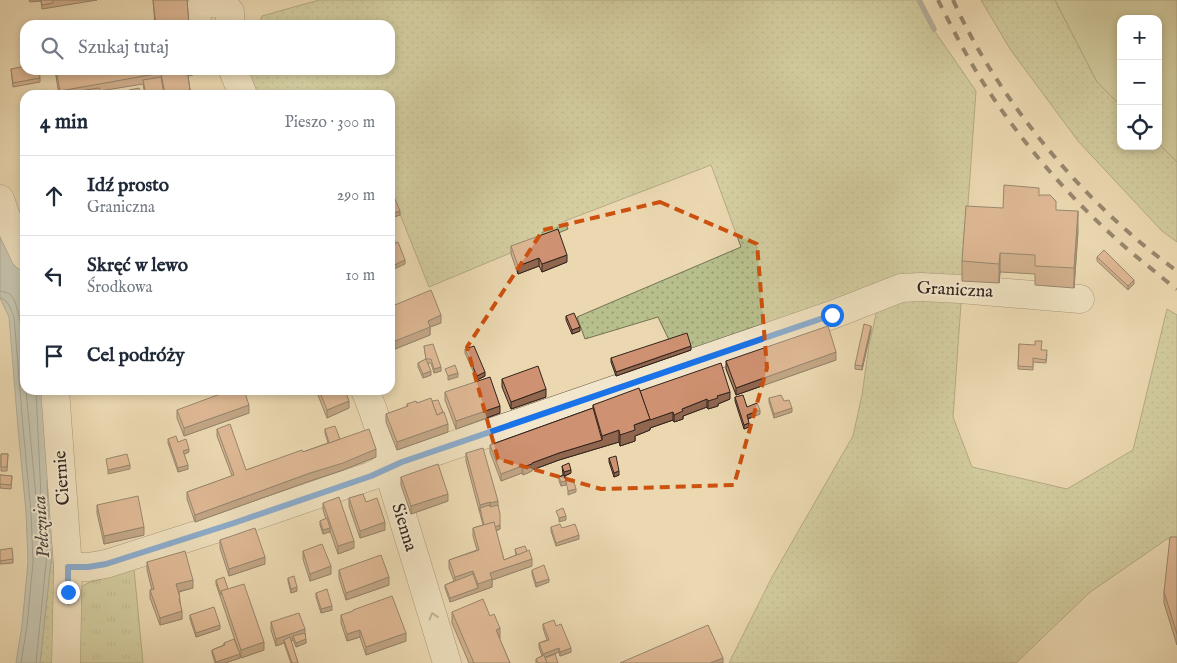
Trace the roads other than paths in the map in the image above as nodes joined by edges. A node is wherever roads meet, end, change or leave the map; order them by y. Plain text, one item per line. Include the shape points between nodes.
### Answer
1 (204, 14) edge
2 (230, 20) edge
3 (234, 75) edge
4 (241, 90) edge
5 (0, 199) edge
6 (20, 245) edge
7 (1080, 299) dead end
8 (55, 395) edge
9 (367, 395) edge
10 (389, 468) junction
11 (68, 567) junction
12 (66, 663) edge
13 (447, 663) edge

1 - 2 street via 208,2 223,4 230,12
3 - 4 street
5 - 6 street
7 - 10 street, Graniczna via 960,288 901,288 832,315
8 - 11 street, Ciernie
9 - 10 street, Sienna
10 - 11 street, Graniczna via 106,564
13 -> 10 street, Sienna
11 - 12 street, Ciernie

